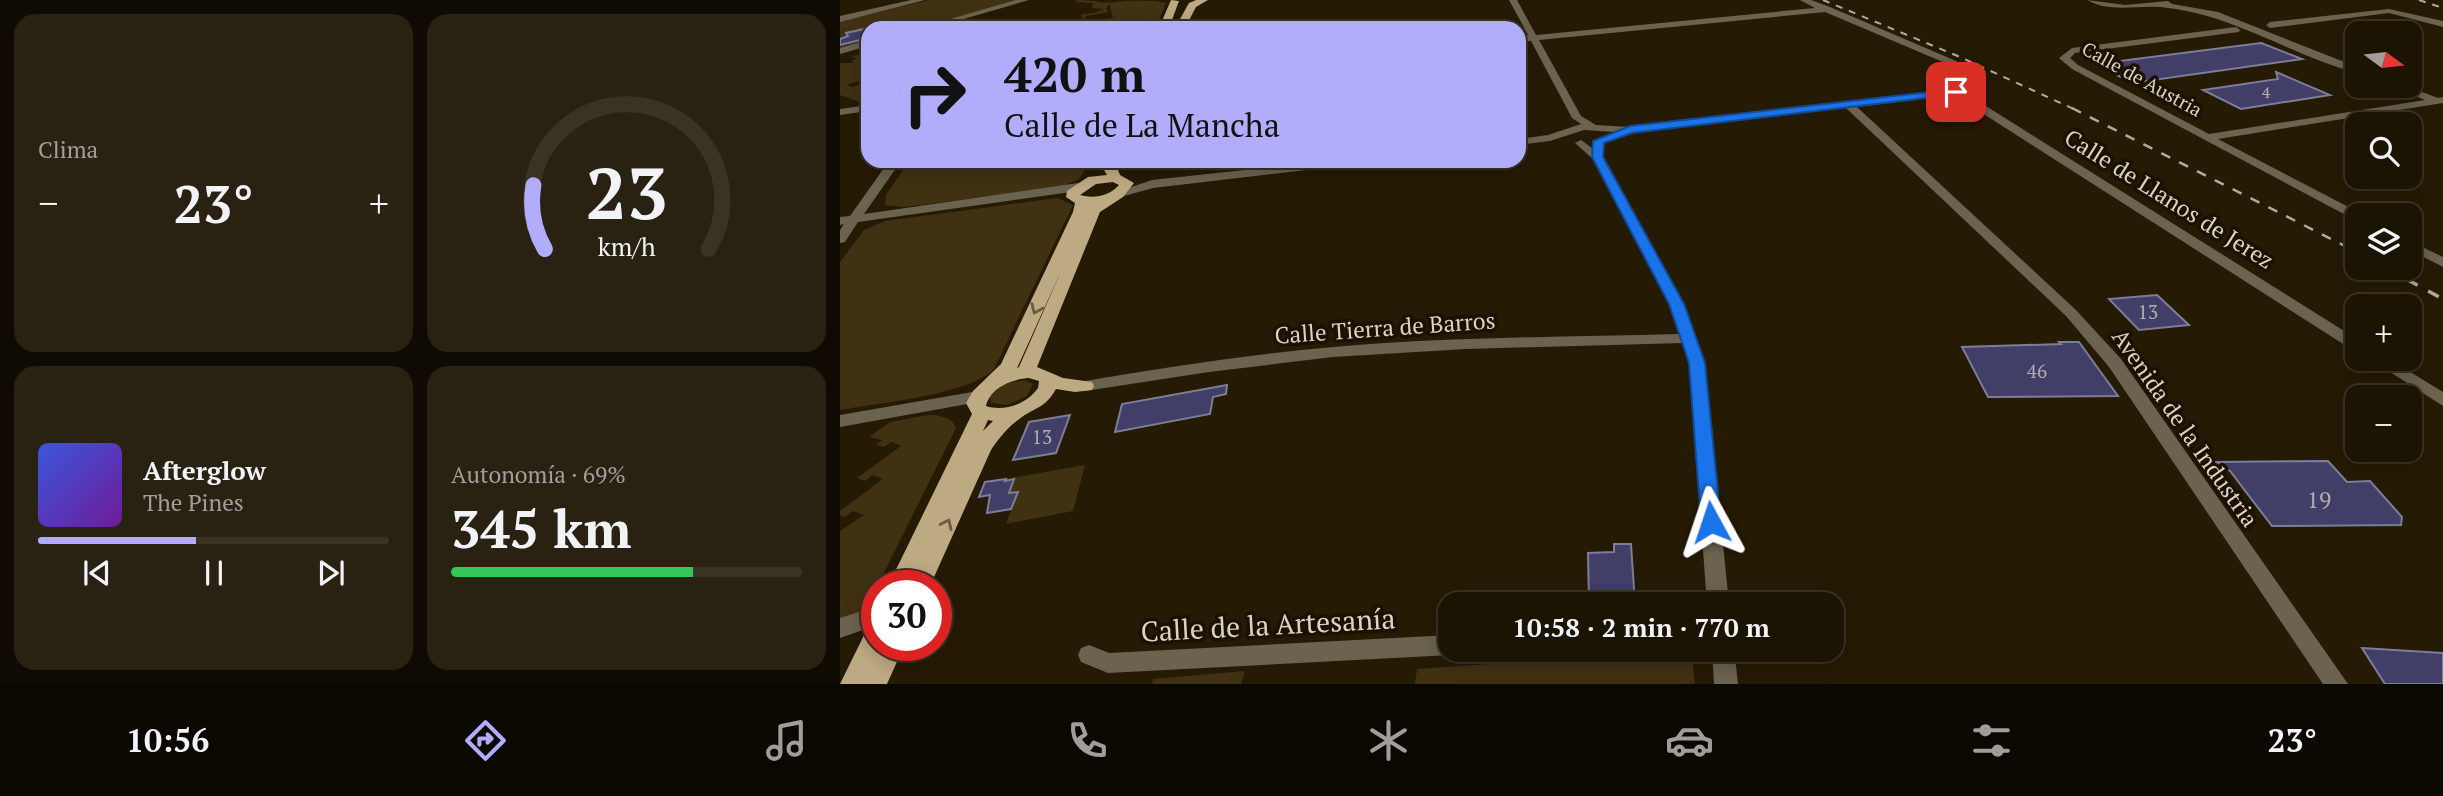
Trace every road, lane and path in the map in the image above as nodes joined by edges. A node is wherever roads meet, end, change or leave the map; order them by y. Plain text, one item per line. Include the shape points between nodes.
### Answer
1 (921, 0) edge
2 (1025, 0) edge
3 (1174, 0) edge
4 (1195, 0) edge
5 (1204, 0) edge
6 (1513, 0) edge
7 (1804, 0) edge
8 (2091, 0) edge
9 (2197, 0) edge
10 (2159, 4) junction
11 (2215, 4) dead end
12 (1827, 9) junction
13 (966, 16) junction
14 (840, 19) edge
15 (948, 21) edge
16 (968, 21) edge
17 (1166, 21) edge
18 (1180, 21) edge
19 (1182, 21) edge
20 (1524, 21) edge
21 (2236, 24) junction
22 (2443, 24) edge
23 (1526, 25) edge
24 (2271, 31) junction
25 (1526, 38) edge
26 (1533, 38) junction
27 (861, 45) edge
28 (840, 51) edge
29 (2345, 62) edge
30 (2422, 91) edge
31 (1956, 92) junction
32 (2422, 94) edge
33 (2441, 100) edge
34 (1850, 106) junction
35 (861, 109) edge
36 (840, 112) edge
37 (1577, 118) junction
38 (1574, 136) junction
39 (2208, 138) junction
40 (1600, 139) junction
41 (1526, 141) edge
42 (890, 168) edge
43 (1099, 168) edge
44 (1112, 168) edge
45 (1295, 168) edge
46 (1120, 179) junction
47 (1093, 180) junction
48 (1152, 184) junction
49 (1078, 195) junction
50 (1113, 196) junction
51 (2345, 211) edge
52 (855, 219) junction
53 (840, 221) edge
54 (840, 239) edge
55 (2422, 252) edge
56 (2443, 262) edge
57 (1689, 338) junction
58 (2345, 338) edge
59 (2397, 371) edge
60 (1026, 373) junction
61 (1048, 379) junction
62 (995, 382) junction
63 (1085, 386) junction
64 (1038, 400) junction
65 (2443, 400) edge
66 (980, 405) junction
67 (1019, 411) junction
68 (840, 421) edge
69 (907, 570) edge
70 (925, 570) edge
71 (1717, 592) edge
72 (861, 621) edge
73 (840, 628) edge
74 (1438, 646) edge
75 (1089, 655) dead end
76 (864, 661) edge
77 (884, 661) edge
78 (1724, 662) edge
79 (853, 684) edge
80 (874, 684) edge
81 (1726, 684) edge
82 (2336, 684) edge

1 - 14 street
2 - 13 street
3 - 4 main road
3 - 17 main road
4 - 18 main road via 1185,5
5 - 19 main road via 1192,5
6 - 20 street
7 - 12 street
8 - 10 street via 2131,7
9 - 10 street
10 - 21 street via 2198,10
11 - 21 street
12 - 26 street
12 - 31 street via 1961,69 1964,78
13 - 15 street
13 - 16 street
21 - 24 street
21 - 39 street, Calle de Austria via 2072,51 2064,58
22 - 24 street via 2382,12
23 - 26 street
24 - 29 street
25 - 26 street
26 - 37 street
27 - 28 street
30 - 33 street
31 - 34 street
31 - 58 street, Calle de Llanos de Jerez
32 - 33 street
33 - 39 street
34 - 40 street via 1630,130
34 - 82 street, Avenida de la Industria via 2071,313 2115,363
35 - 36 street
37 - 38 street
37 - 40 street
38 - 40 street
38 - 40 street
38 - 41 street
39 - 51 street, Calle de Austria
40 - 57 street
42 - 52 street
43 - 47 main road
44 - 46 main road
45 - 48 street
46 - 47 main road
46 - 48 street
46 - 50 main road via 1126,187
47 - 49 main road
48 - 50 street
49 - 50 main road
49 - 52 street via 1051,193
49 -> 62 main road via 1078,217 1009,366
50 - 60 main road via 1094,210
52 - 53 street
52 - 54 street
55 - 56 street
57 - 63 street, Calle Tierra de Barros via 1332,352
57 - 71 street via 1697,363
59 - 65 street
60 - 61 main road
60 - 62 main road
61 - 63 main road
61 - 64 main road
62 - 66 main road
63 - 64 main road
64 - 67 main road
66 - 67 main road via 998,415
66 - 68 street
66 - 69 main road
70 -> 67 main road via 982,447 1003,421
72 - 73 street
74 - 75 street, Calle de la Artesanía via 1108,663
76 - 79 main road
77 - 80 main road
78 - 81 street

